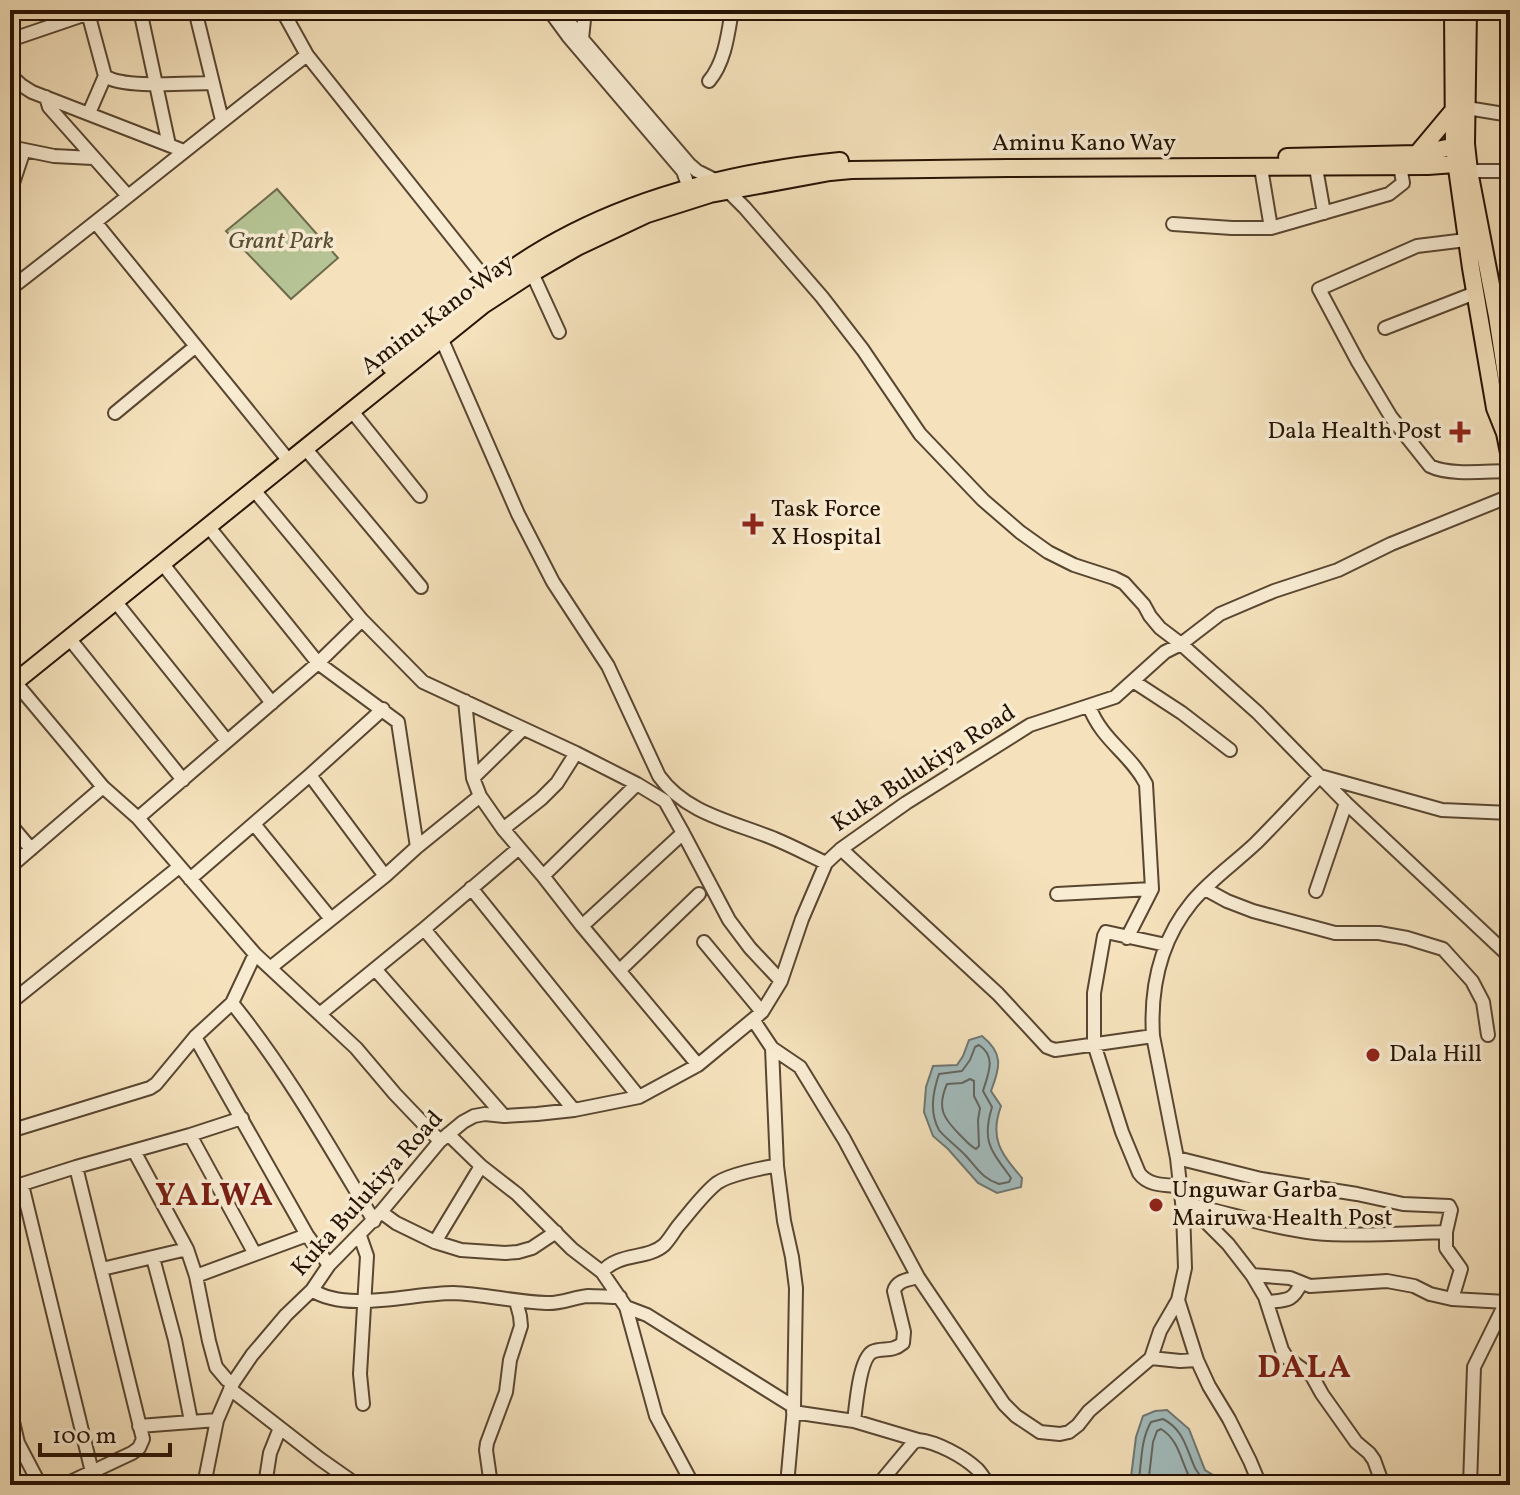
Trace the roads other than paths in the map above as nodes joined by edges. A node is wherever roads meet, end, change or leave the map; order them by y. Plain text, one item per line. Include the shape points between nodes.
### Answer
1 (140, 10) edge
2 (195, 10) edge
3 (282, 10) edge
4 (549, 10) edge
5 (560, 10) edge
6 (585, 10) edge
7 (732, 10) edge
8 (1453, 10) edge
9 (1468, 10) edge
10 (93, 12) edge
11 (71, 14) edge
12 (582, 39) junction
13 (10, 40) edge
14 (307, 55) junction
15 (10, 75) edge
16 (105, 76) junction
17 (709, 81) dead end
18 (212, 83) junction
19 (156, 84) junction
20 (26, 88) junction
21 (10, 92) edge
22 (46, 97) junction
23 (1460, 110) junction
24 (89, 113) junction
25 (1510, 115) edge
26 (222, 120) junction
27 (169, 145) junction
28 (1460, 146) junction
29 (10, 147) edge
30 (24, 150) junction
31 (184, 151) junction
32 (93, 158) junction
33 (1422, 160) junction
34 (1008, 163) junction
35 (1400, 166) junction
36 (1465, 166) junction
37 (1261, 168) junction
38 (1316, 168) junction
39 (1510, 171) edge
40 (721, 186) junction
41 (689, 188) junction
42 (1460, 189) junction
43 (10, 192) edge
44 (128, 196) junction
45 (1324, 213) junction
46 (96, 223) junction
47 (1173, 224) dead end
48 (1271, 228) junction
49 (1466, 240) junction
50 (536, 265) junction
51 (491, 286) junction
52 (10, 289) edge
53 (1475, 293) junction
54 (1504, 317) edge
55 (1385, 328) dead end
56 (559, 332) dead end
57 (442, 340) junction
58 (196, 346) junction
59 (1507, 371) edge
60 (1505, 400) edge
61 (351, 410) junction
62 (115, 413) dead end
63 (305, 448) junction
64 (286, 456) junction
65 (1510, 458) edge
66 (1510, 471) edge
67 (254, 490) junction
68 (420, 496) dead end
69 (1510, 496) edge
70 (208, 526) junction
71 (162, 563) junction
72 (421, 587) dead end
73 (115, 601) junction
74 (362, 620) junction
75 (69, 638) junction
76 (1181, 644) junction
77 (318, 663) junction
78 (12, 681) edge
79 (1133, 681) junction
80 (465, 701) junction
81 (272, 703) junction
82 (1089, 706) junction
83 (383, 709) junction
84 (523, 729) junction
85 (227, 741) junction
86 (1230, 750) dead end
87 (576, 753) junction
88 (310, 775) junction
89 (1320, 776) junction
90 (473, 778) junction
91 (183, 780) junction
92 (637, 784) junction
93 (103, 787) junction
94 (480, 796) junction
95 (1346, 803) junction
96 (1510, 813) edge
97 (138, 818) junction
98 (10, 824) edge
99 (254, 824) junction
100 (503, 829) junction
101 (683, 833) junction
102 (417, 847) junction
103 (519, 848) junction
104 (31, 849) junction
105 (841, 849) junction
106 (826, 863) junction
107 (10, 867) edge
108 (179, 867) junction
109 (385, 876) junction
110 (543, 876) junction
111 (190, 879) junction
112 (471, 888) junction
113 (1152, 889) junction
114 (1205, 889) junction
115 (1316, 891) dead end
116 (699, 894) dead end
117 (1057, 894) dead end
118 (331, 919) junction
119 (582, 926) junction
120 (424, 929) junction
121 (1127, 938) junction
122 (704, 942) dead end
123 (1166, 945) junction
124 (255, 954) junction
125 (1510, 957) edge
126 (270, 968) junction
127 (375, 969) junction
128 (620, 970) junction
129 (781, 981) junction
130 (10, 1003) edge
131 (232, 1003) junction
132 (321, 1013) junction
133 (758, 1017) junction
134 (1488, 1035) dead end
135 (1153, 1036) junction
136 (195, 1037) junction
137 (1094, 1044) junction
138 (772, 1048) junction
139 (698, 1065) junction
140 (639, 1097) junction
141 (574, 1110) junction
142 (504, 1116) junction
143 (242, 1118) junction
144 (10, 1131) edge
145 (190, 1135) junction
146 (444, 1137) junction
147 (134, 1151) junction
148 (1177, 1158) junction
149 (481, 1166) junction
150 (777, 1166) junction
151 (76, 1167) junction
152 (16, 1186) edge
153 (1180, 1186) junction
154 (1182, 1207) junction
155 (378, 1216) junction
156 (556, 1232) junction
157 (1446, 1232) junction
158 (307, 1235) junction
159 (360, 1236) junction
160 (435, 1242) junction
161 (187, 1249) junction
162 (255, 1254) junction
163 (153, 1258) junction
164 (329, 1265) junction
165 (102, 1269) junction
166 (602, 1272) junction
167 (1252, 1275) junction
168 (196, 1276) junction
169 (918, 1277) junction
170 (1301, 1283) junction
171 (312, 1290) junction
172 (1508, 1298) edge
173 (1452, 1299) junction
174 (1178, 1300) junction
175 (366, 1301) junction
176 (516, 1301) junction
177 (623, 1302) junction
178 (1267, 1302) junction
179 (1151, 1358) junction
180 (1197, 1360) junction
181 (232, 1386) junction
182 (363, 1404) dead end
183 (10, 1409) edge
184 (794, 1410) junction
185 (217, 1420) junction
186 (191, 1421) junction
187 (854, 1421) junction
188 (139, 1426) junction
189 (280, 1428) junction
190 (918, 1440) junction
191 (14, 1444) edge
192 (92, 1472) junction
193 (40, 1485) edge
194 (64, 1485) edge
195 (204, 1485) edge
196 (265, 1485) edge
197 (357, 1485) edge
198 (491, 1485) edge
199 (693, 1485) edge
200 (787, 1485) edge
201 (878, 1485) edge
202 (989, 1485) edge
203 (1260, 1485) edge
204 (1383, 1485) edge
205 (1470, 1485) edge

1 - 19 street
2 - 18 street
3 - 14 street
4 - 41 street via 683,171
5 - 12 street
6 - 12 street
7 - 17 street via 721,60
8 - 23 main road
9 - 23 main road
10 - 11 street
10 - 16 street
11 - 13 street
12 - 40 street via 689,164
14 - 26 street
14 - 51 street
15 - 20 street
16 - 19 street
16 - 24 street
18 - 19 street
18 - 26 street
19 - 27 street
20 - 21 street
20 - 22 street
22 - 24 street
22 - 32 street
23 - 25 street
23 - 28 main road
23 - 33 main road
24 - 27 street
26 - 31 street
27 - 31 street
28 - 33 main road, Aminu Kano Way
28 - 36 main road
29 - 30 street
30 - 32 street
30 - 43 street
31 - 44 street
32 - 44 street
33 - 34 main road, Aminu Kano Way
33 - 35 main road, Aminu Kano Way
33 - 36 main road, Aminu Kano Way
33 - 42 main road
34 - 37 main road, Aminu Kano Way
34 - 40 main road, Aminu Kano Way via 851,170
35 - 38 main road, Aminu Kano Way
35 - 45 street via 1403,183 1389,194
36 - 39 street
36 - 42 main road
36 - 54 main road
37 - 38 main road, Aminu Kano Way
37 - 48 street
38 - 45 street
40 - 41 main road, Aminu Kano Way
40 - 50 main road, Aminu Kano Way
40 - 76 street via 822,297 920,434 983,500 1048,552 1124,583 1160,628
41 - 50 main road, Aminu Kano Way via 639,203 578,231
42 - 49 main road
44 - 46 street
45 - 48 street
46 - 52 street
46 - 58 street
47 - 48 street
49 - 53 main road
49 - 66 street via 1417,246 1319,289 1391,417 1430,466
50 - 51 main road, Aminu Kano Way via 518,265
50 - 56 street
50 - 57 main road, Aminu Kano Way
51 - 64 main road, Aminu Kano Way
53 - 55 street
53 - 60 main road
54 - 59 main road
57 - 61 main road, Aminu Kano Way
57 - 106 street via 518,514 553,582 608,666 667,788 716,818
58 - 62 street
58 - 64 street
59 - 60 main road
60 - 65 main road
61 - 63 main road, Aminu Kano Way
61 - 68 street
63 - 64 main road, Aminu Kano Way
63 - 72 street
64 - 67 main road, Aminu Kano Way
64 - 78 main road, Aminu Kano Way
67 - 70 main road, Aminu Kano Way
67 - 74 street
69 - 76 street, Kuka Bulukiya Road via 1220,614
70 - 71 main road, Aminu Kano Way
70 - 77 street
71 - 73 main road, Aminu Kano Way
71 - 81 street
73 - 75 main road, Aminu Kano Way
73 - 85 street
74 - 77 street
74 - 80 street via 423,682
75 - 78 main road, Aminu Kano Way
75 - 91 street
76 - 79 street, Kuka Bulukiya Road
76 - 89 street
77 - 81 street
77 - 83 street
78 - 93 street
79 - 82 street, Kuka Bulukiya Road via 1115,697
79 - 86 street
80 - 84 street
80 - 90 street
81 - 85 street
82 - 105 street, Kuka Bulukiya Road via 1030,725
82 - 113 street via 1102,733 1146,784
83 - 88 street
83 - 102 street via 398,722
84 - 87 street
84 - 90 street
85 - 91 street
87 - 92 street
87 - 100 street via 557,783
88 - 99 street
88 - 109 street
89 - 95 street
89 - 96 street via 1442,810
89 - 114 street
90 - 94 street
91 - 97 street
92 - 101 street via 665,801
92 - 110 street
93 - 97 street
93 - 104 street
94 - 100 street
94 - 102 street
95 - 115 street
95 - 125 street
97 - 108 street
98 - 104 street
99 - 111 street
99 - 118 street
100 - 103 street
101 - 119 street
101 - 129 street via 729,920
102 - 109 street
103 - 110 street
103 - 112 street
104 - 107 street
105 - 106 street, Kuka Bulukiya Road
105 - 137 street via 998,994 1047,1047
106 - 129 street, Kuka Bulukiya Road
108 - 111 street
108 - 130 street
109 - 118 street
110 - 119 street
111 - 124 street
112 - 120 street
112 - 140 street
113 - 117 street
113 - 121 street
114 - 123 street
114 - 134 street via 1253,911 1335,933 1379,933 1443,949 1483,1002
116 - 128 street
118 - 126 street
119 - 128 street
120 - 127 street
120 - 141 street
121 - 123 street
121 - 137 street via 1111,932 1104,936 1094,993
122 - 133 street
123 - 135 street via 1153,994
124 - 126 street
124 - 131 street
126 - 132 street
127 - 132 street
127 - 142 street
128 - 139 street
129 - 133 street, Kuka Bulukiya Road
131 - 136 street
131 - 155 street
132 - 146 street via 395,1094
133 - 138 street
133 - 139 street, Kuka Bulukiya Road
135 - 137 street
135 - 148 street
136 - 143 street
136 - 144 street via 150,1088
137 - 153 street via 1139,1173 1150,1183
138 - 150 street
138 - 169 street via 800,1067
139 - 140 street, Kuka Bulukiya Road
140 - 141 street, Kuka Bulukiya Road
141 - 142 street, Kuka Bulukiya Road
142 - 146 street, Kuka Bulukiya Road via 474,1116
143 - 145 street
143 - 158 street
145 - 147 street
145 - 162 street
146 - 149 street
146 - 155 street, Kuka Bulukiya Road
147 - 151 street
147 - 161 street
148 - 153 street
148 - 157 street via 1403,1204 1446,1205 1451,1210
149 - 156 street
149 - 160 street
150 - 166 street via 717,1183 664,1245 616,1261
150 - 184 street via 796,1288
151 - 152 street
151 - 165 street
152 - 192 street
153 - 154 street
154 - 157 street via 1219,1210 1318,1233
154 - 167 street via 1206,1222
154 - 174 street via 1185,1268
155 - 159 street, Kuka Bulukiya Road
155 - 160 street
156 - 160 street via 518,1252 461,1250
156 - 166 street
157 - 173 street via 1446,1248 1461,1269
158 - 162 street
158 - 164 street
159 - 164 street, Kuka Bulukiya Road
159 - 175 street via 367,1256
161 - 163 street
161 - 168 street
162 - 168 street
163 - 165 street
163 - 186 street
164 - 171 street, Kuka Bulukiya Road
165 - 188 street
166 - 177 street
167 - 170 street
167 - 178 street
168 - 181 street via 216,1367
169 - 179 street via 1004,1404 1040,1432 1069,1432
169 - 187 street via 895,1286 903,1343 867,1358
170 - 173 street via 1387,1281
170 - 178 street via 1289,1300
171 - 175 street via 322,1297
171 - 181 street, Kuka Bulukiya Road via 252,1355
172 - 173 street
172 - 205 street via 1474,1367
174 - 179 street
174 - 180 street
175 - 176 street via 457,1293
175 - 182 street
176 - 177 street via 559,1303 586,1296
176 - 198 street via 521,1326 486,1450
177 - 184 street
177 - 199 street via 656,1416
178 - 204 street via 1287,1358 1312,1376 1374,1460
179 - 180 street
180 - 203 street
181 - 185 street, Kuka Bulukiya Road
181 - 189 street
183 - 191 street
184 - 187 street
184 - 200 street
185 - 186 street
185 - 195 street, Kuka Bulukiya Road
186 - 188 street
187 - 190 street
188 - 192 street via 139,1448
189 - 196 street
189 - 197 street
190 - 201 street
190 - 202 street via 965,1460
191 - 193 street
192 - 194 street

